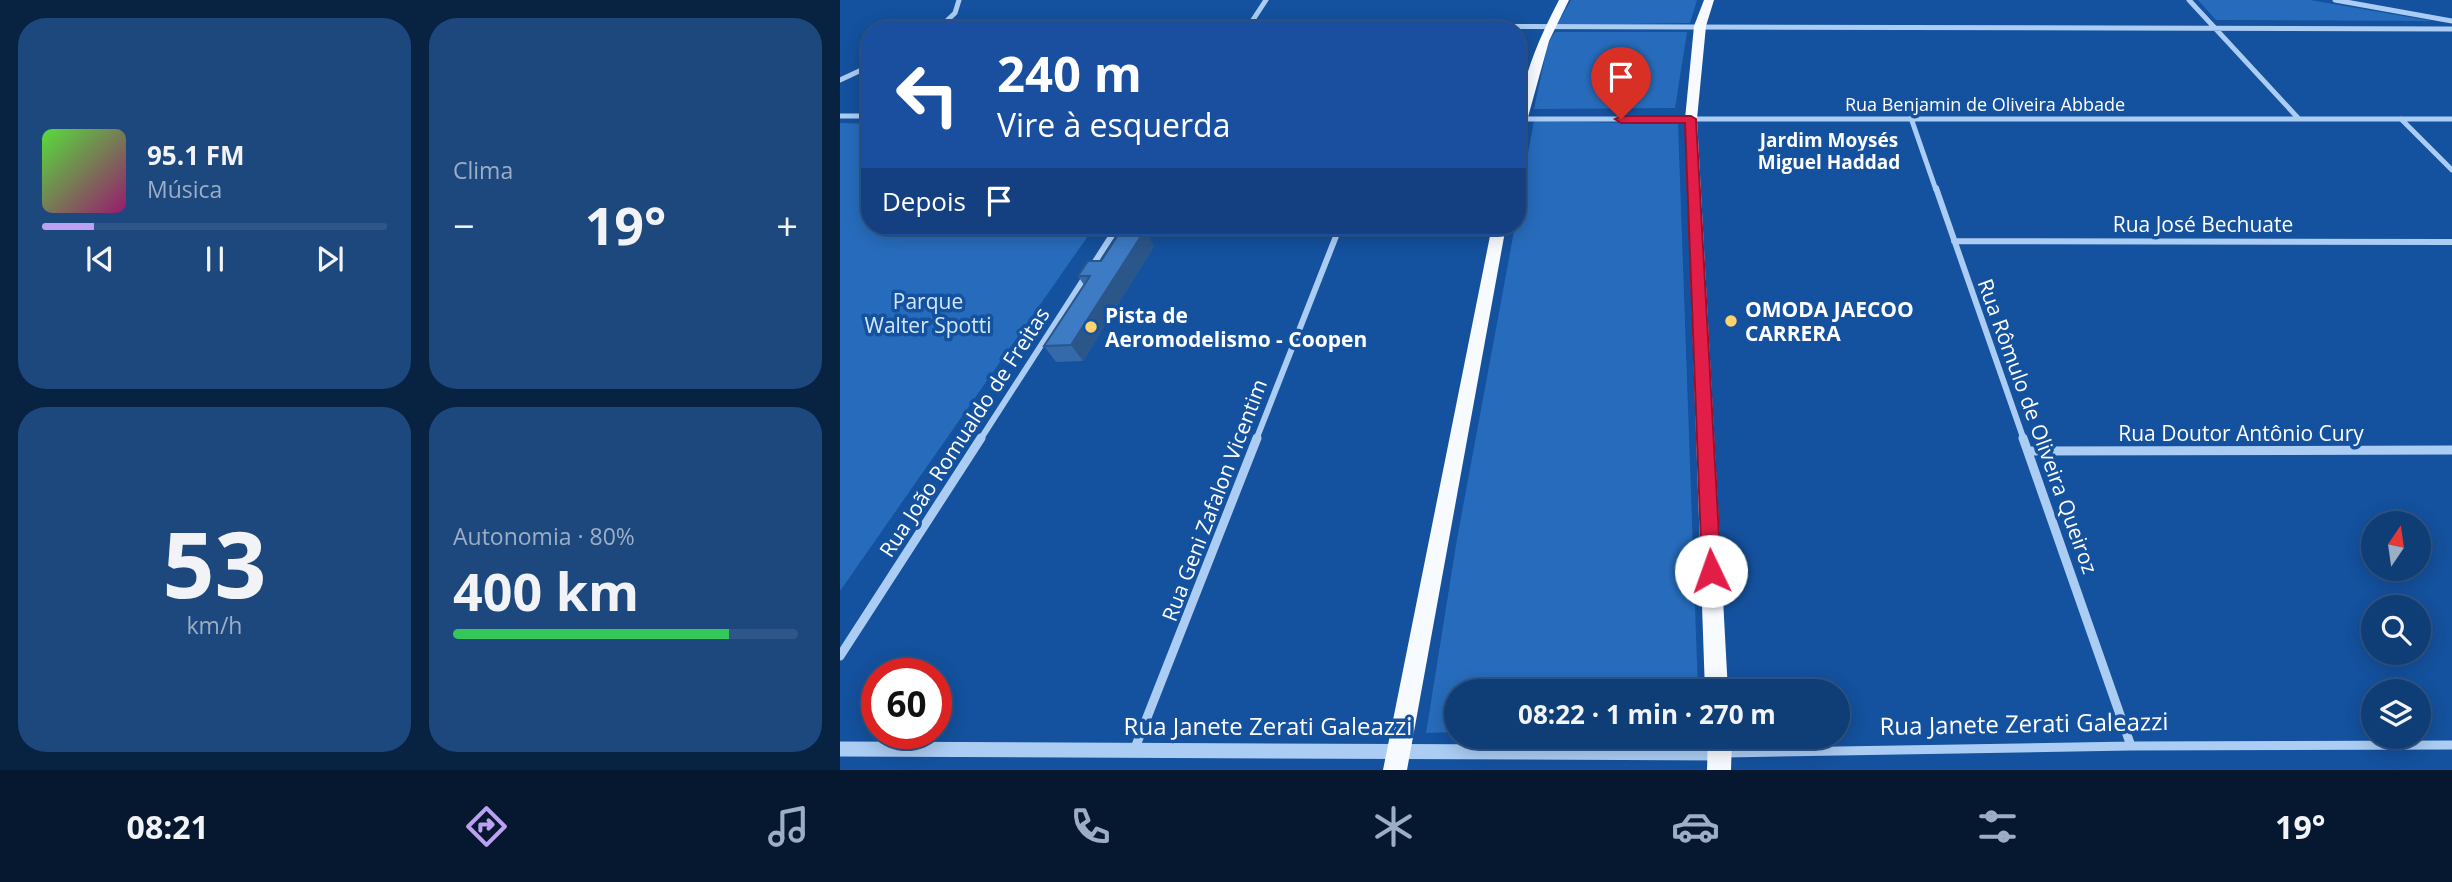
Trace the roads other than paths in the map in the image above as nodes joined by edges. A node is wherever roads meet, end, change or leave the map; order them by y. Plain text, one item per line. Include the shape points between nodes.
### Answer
1 (959, 0) edge
2 (1266, 0) edge
3 (1564, 0) edge
4 (1709, 0) edge
5 (2189, 0) edge
6 (2335, 0) edge
7 (2450, 19) edge
8 (947, 21) edge
9 (1252, 21) edge
10 (1526, 26) edge
11 (1549, 26) junction
12 (1700, 26) junction
13 (2213, 27) junction
14 (2425, 27) junction
15 (2452, 29) edge
16 (861, 70) edge
17 (840, 80) edge
18 (1526, 97) edge
19 (840, 116) edge
20 (861, 116) edge
21 (1911, 118) junction
22 (2298, 118) junction
23 (1526, 119) edge
24 (1691, 119) junction
25 (2401, 119) junction
26 (2452, 119) edge
27 (2452, 170) edge
28 (1112, 235) edge
29 (1336, 235) edge
30 (1497, 235) edge
31 (1954, 241) junction
32 (2452, 242) edge
33 (2452, 450) edge
34 (2030, 451) junction
35 (840, 656) edge
36 (1716, 679) edge
37 (2452, 745) edge
38 (2132, 746) junction
39 (1135, 748) junction
40 (840, 749) edge
41 (1720, 753) edge
42 (1398, 760) edge

1 - 8 street via 959,8
2 - 9 street
3 - 11 main road
4 - 12 main road
5 - 13 street
6 - 7 street
7 - 14 street via 2441,26
10 - 11 street
11 - 12 street
11 - 18 main road
12 - 13 street
12 - 24 main road
13 - 14 street
13 - 22 street
14 - 15 street
16 - 17 street
19 - 20 street
21 - 22 street, Rua Benjamin de Oliveira Abbade
21 - 24 street, Rua Benjamin de Oliveira Abbade
21 - 31 street, Rua Rômulo de Oliveira Queiroz
22 - 25 street, Rua Benjamin de Oliveira Abbade
23 - 24 street, Rua Benjamin de Oliveira Abbade
24 - 36 main road
25 - 26 street, Rua Benjamin de Oliveira Abbade
25 - 27 street
28 - 35 street, Rua João Romualdo de Freitas
29 - 39 street, Rua Geni Zafalon Vicentim
30 - 42 main road
31 - 32 street, Rua José Bechuate
31 - 34 street, Rua Rômulo de Oliveira Queiroz
33 - 34 street, Rua Doutor Antônio Cury
34 - 38 street, Rua Rômulo de Oliveira Queiroz
37 - 38 street, Rua Janete Zerati Galeazzi
38 - 41 street, Rua Janete Zerati Galeazzi
39 - 40 street, Rua Janete Zerati Galeazzi
39 - 42 street, Rua Janete Zerati Galeazzi
41 - 42 street, Rua Janete Zerati Galeazzi

